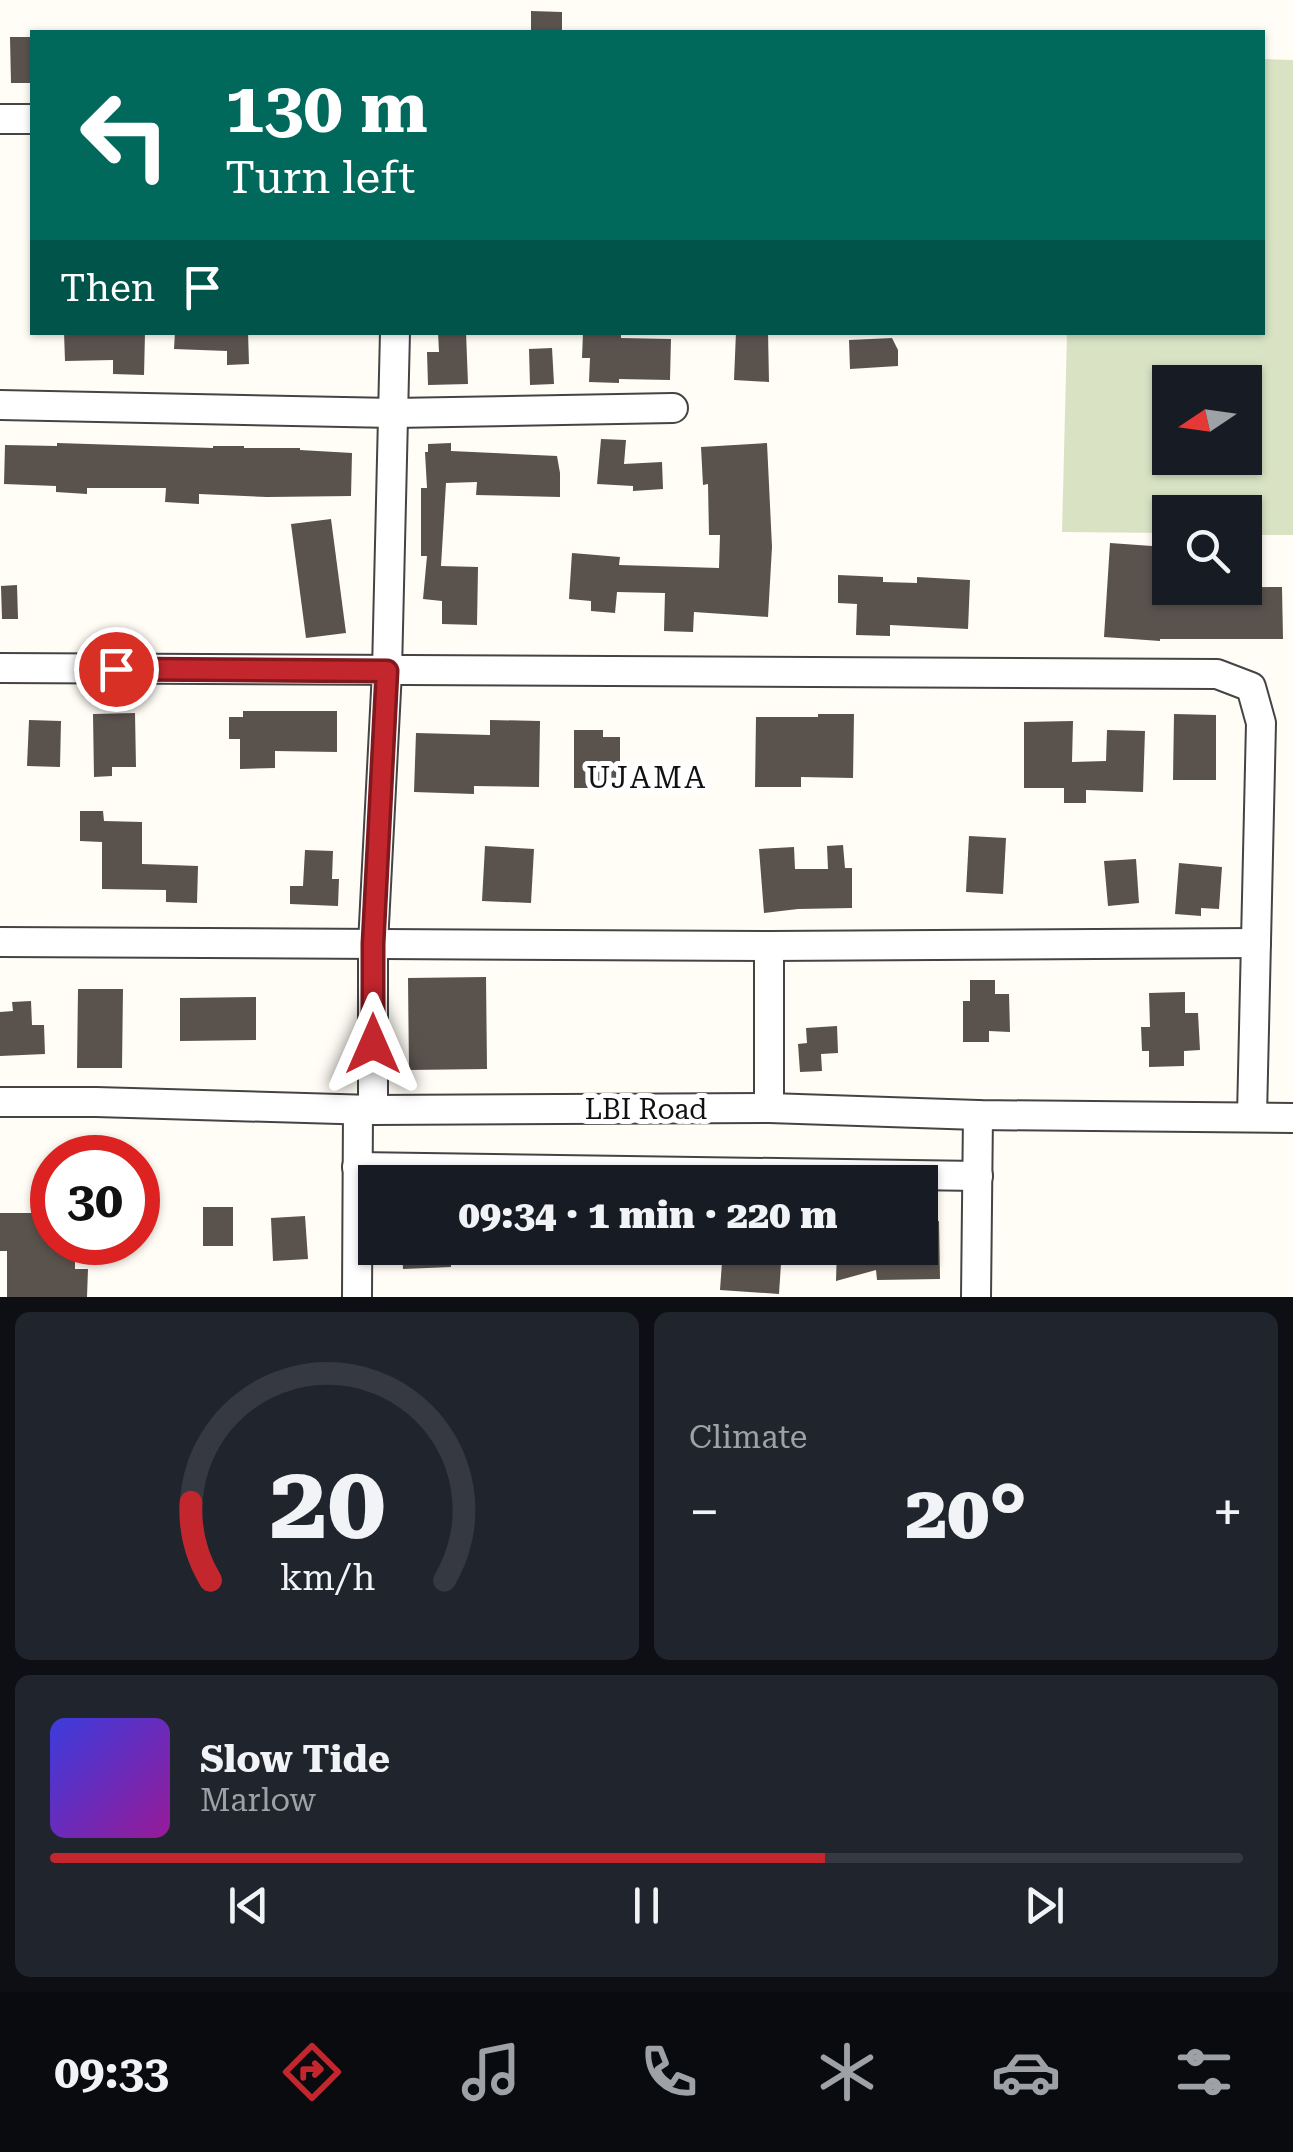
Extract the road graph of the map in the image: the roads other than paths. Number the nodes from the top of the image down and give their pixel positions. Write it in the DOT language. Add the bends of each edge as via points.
graph roads {
  1 [pos="0,118"];
  2 [pos="30,119"];
  3 [pos="395,335"];
  4 [pos="0,405"];
  5 [pos="672,408"];
  6 [pos="394,412"];
  7 [pos="0,668"];
  8 [pos="387,671"];
  9 [pos="0,942"];
  10 [pos="1256,943"];
  11 [pos="373,944"];
  12 [pos="770,946"];
  13 [pos="0,1102"];
  14 [pos="770,1108"];
  15 [pos="365,1110"];
  16 [pos="978,1115"];
  17 [pos="1252,1116"];
  18 [pos="1293,1118"];
  19 [pos="357,1166"];
  20 [pos="978,1176"];
  21 [pos="357,1297"];
  22 [pos="976,1297"];
  1 -- 2 [label="street"];
  3 -- 6 [label="street"];
  4 -- 6 [label="street"];
  5 -- 6 [label="street"];
  6 -- 8 [label="street"];
  7 -- 8 [label="street"];
  8 -- 10 [label="street" via="1217,674 1251,687 1262,723"];
  8 -- 11 [label="street"];
  9 -- 11 [label="street"];
  10 -- 12 [label="street"];
  10 -- 17 [label="street"];
  11 -- 12 [label="street"];
  11 -- 15 [label="street"];
  12 -- 14 [label="street"];
  13 -- 15 [label="street, LBI Road"];
  14 -- 15 [label="street, LBI Road"];
  14 -- 16 [label="street, LBI Road"];
  15 -- 19 [label="street"];
  16 -- 17 [label="street, LBI Road"];
  16 -- 20 [label="street"];
  17 -- 18 [label="street, LBI Road"];
  19 -- 20 [label="street"];
  19 -- 21 [label="street"];
  20 -- 22 [label="street"];
}
